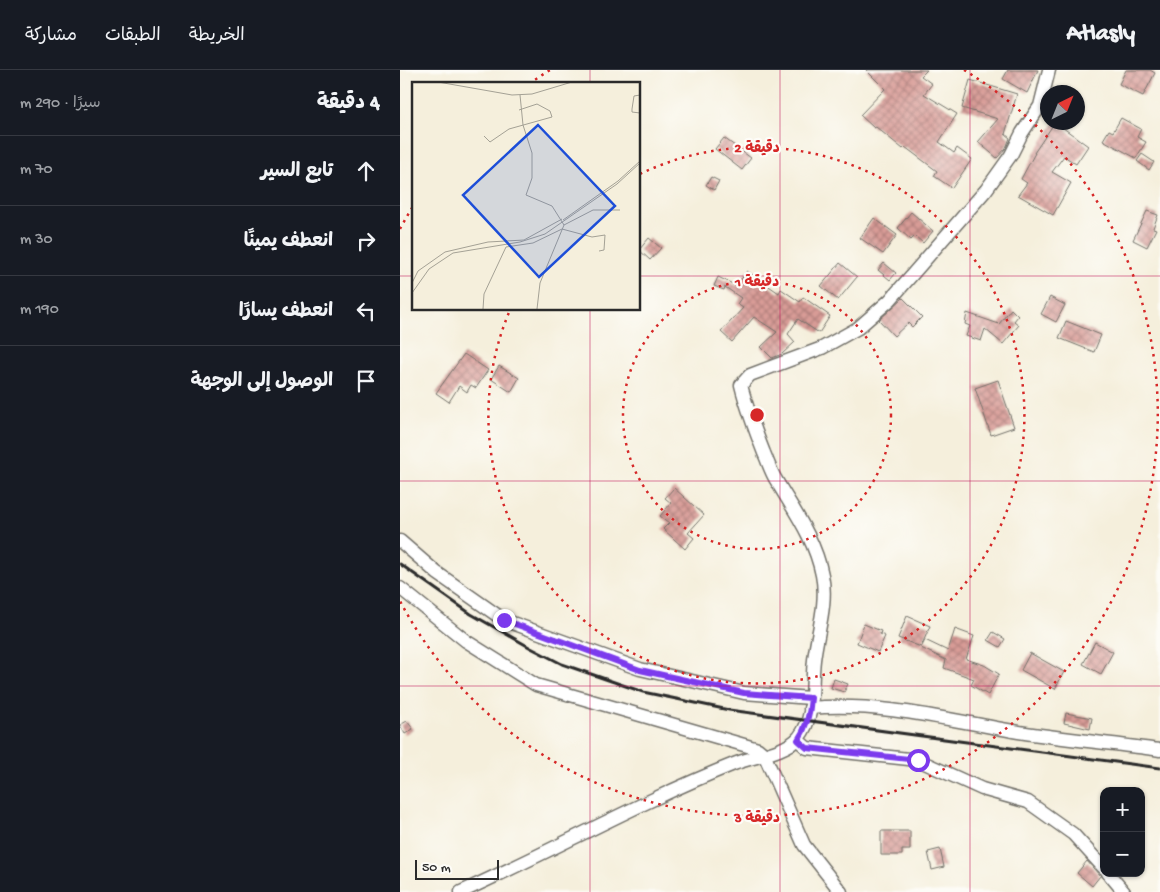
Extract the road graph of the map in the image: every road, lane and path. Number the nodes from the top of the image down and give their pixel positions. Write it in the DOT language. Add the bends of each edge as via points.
graph roads {
  1 [pos="1048,70"];
  2 [pos="400,540"];
  3 [pos="400,588"];
  4 [pos="810,703"];
  5 [pos="798,740"];
  6 [pos="1160,750"];
  7 [pos="764,754"];
  8 [pos="1100,863"];
  9 [pos="1111,877"];
  10 [pos="461,892"];
  11 [pos="841,892"];
  12 [pos="1124,892"];
  1 -- 4 [label="street" via="1040,106 1011,155 986,190 890,300 858,328 822,348 750,375 741,385 746,407 775,479 805,528 822,576 823,601"];
  2 -- 4 [label="street" via="437,573 504,620 640,670 744,693"];
  3 -- 7 [label="street" via="466,641 536,685 758,749"];
  4 -- 5 [label="street"];
  4 -- 6 [label="street" via="914,712 1014,731"];
  5 -- 7 [label="street"];
  5 -- 8 [label="street" via="807,748 918,760 982,789 1028,802 1074,834"];
  7 -- 10 [label="street" via="702,777"];
  7 -- 11 [label="street" via="804,845"];
  9 -- 12 [label="street"];
}
